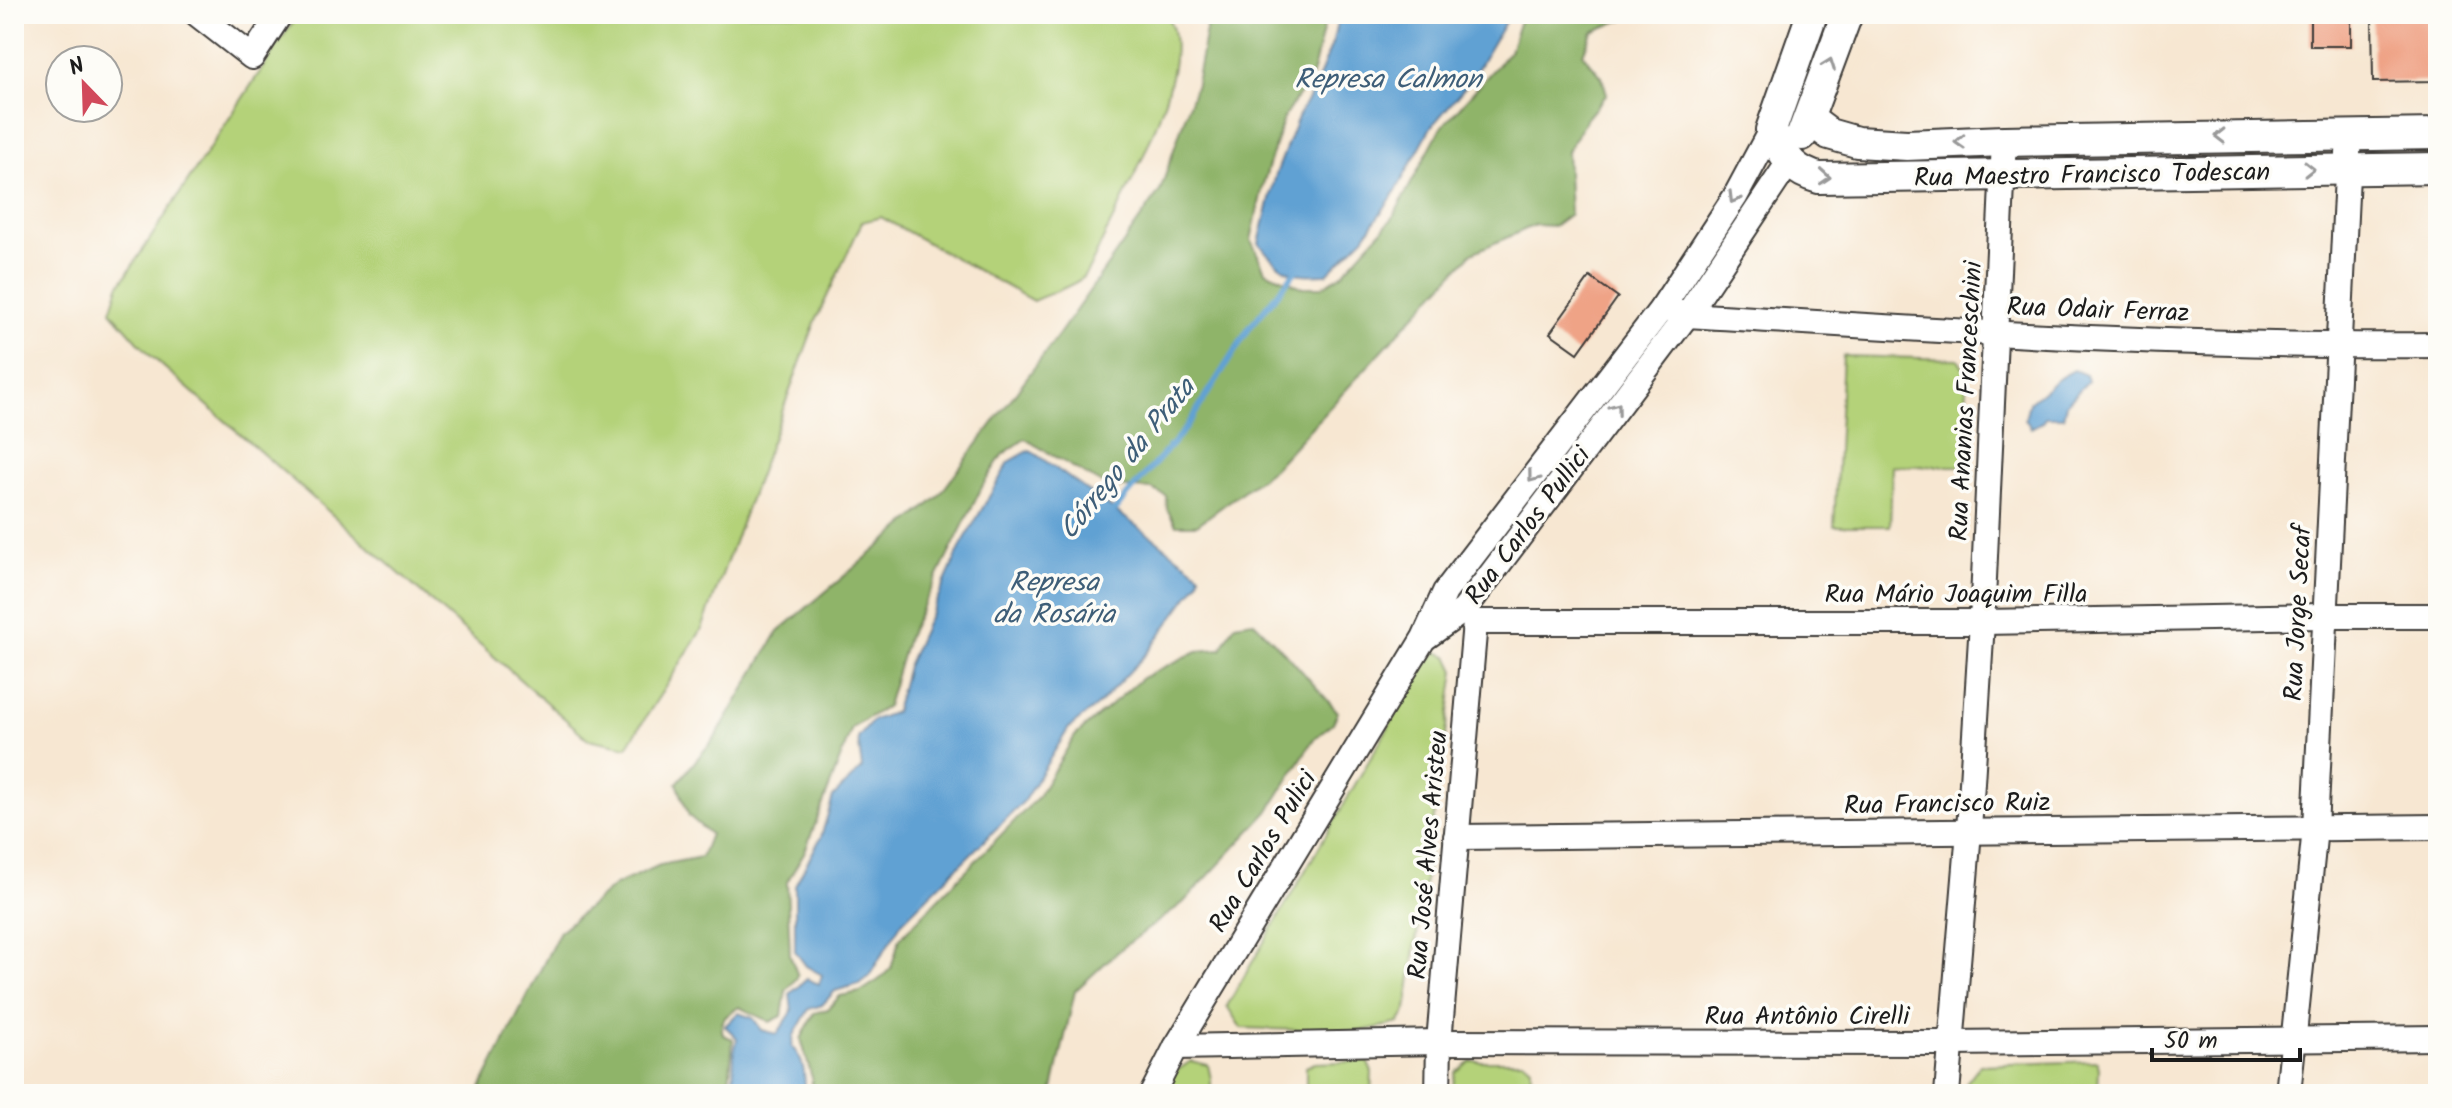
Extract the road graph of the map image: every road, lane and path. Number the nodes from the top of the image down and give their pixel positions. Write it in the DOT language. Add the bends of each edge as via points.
graph roads {
  1 [pos="197,14"];
  2 [pos="280,14"];
  3 [pos="1812,14"];
  4 [pos="1847,14"];
  5 [pos="222,22"];
  6 [pos="1809,119"];
  7 [pos="1771,130"];
  8 [pos="2349,134"];
  9 [pos="2438,134"];
  10 [pos="2004,141"];
  11 [pos="1789,162"];
  12 [pos="2438,168"];
  13 [pos="2347,169"];
  14 [pos="2004,175"];
  15 [pos="1662,308"];
  16 [pos="1687,315"];
  17 [pos="1997,334"];
  18 [pos="2438,345"];
  19 [pos="2338,347"];
  20 [pos="1445,592"];
  21 [pos="1469,616"];
  22 [pos="2325,616"];
  23 [pos="2438,616"];
  24 [pos="1982,622"];
  25 [pos="1424,638"];
  26 [pos="2438,827"];
  27 [pos="2315,828"];
  28 [pos="1969,831"];
  29 [pos="1456,837"];
  30 [pos="2438,1038"];
  31 [pos="2293,1040"];
  32 [pos="1439,1042"];
  33 [pos="1950,1043"];
  34 [pos="1176,1047"];
  35 [pos="1152,1094"];
  36 [pos="1438,1094"];
  37 [pos="1947,1094"];
  38 [pos="2288,1094"];
  1 -- 5 [label="street"];
  2 -- 5 [label="street" via="252,57"];
  3 -- 7 [label="main road, Rua Carlos Pullici"];
  6 -- 4 [label="main road, Rua Carlos Pullici, one-way"];
  10 -- 6 [label="main road, Rua Maestro Francisco Todescan, one-way" via="1857,142 1829,134"];
  6 -- 11 [label="main road, Rua Carlos Pullici"];
  7 -- 11 [label="main road"];
  7 -- 15 [label="street, Rua Carlos Pullici, one-way" via="1735,197"];
  8 -- 9 [label="main road, Rua Maestro Francisco Todescan"];
  8 -- 10 [label="main road, Rua Maestro Francisco Todescan, one-way"];
  8 -- 13 [label="street, Rua Jorge Secaf"];
  10 -- 14 [label="street, Rua Ananias Franceschini"];
  11 -- 14 [label="main road, Rua Maestro Francisco Todescan, one-way" via="1801,173 1819,178"];
  11 -- 16 [label="street, Rua Carlos Pullici"];
  12 -- 13 [label="main road, Rua Maestro Francisco Todescan"];
  14 -- 13 [label="main road, Rua Maestro Francisco Todescan, one-way"];
  13 -- 19 [label="street, Rua Jorge Secaf"];
  14 -- 17 [label="street, Rua Ananias Franceschini"];
  15 -- 16 [label="street, Rua Odair Ferraz"];
  15 -- 20 [label="street, Rua Carlos Pullici, one-way"];
  16 -- 17 [label="street, Rua Odair Ferraz"];
  21 -- 16 [label="street, Rua Carlos Pullici, one-way"];
  17 -- 19 [label="street, Rua Odair Ferraz"];
  17 -- 24 [label="street, Rua Ananias Franceschini"];
  18 -- 19 [label="street, Rua Odair Ferraz"];
  19 -- 22 [label="street, Rua Jorge Secaf"];
  20 -- 21 [label="street"];
  20 -- 25 [label="street, Rua Carlos Pullici"];
  21 -- 24 [label="street, Rua Mário Joaquim Filla"];
  21 -- 25 [label="street, Rua Carlos Pullici"];
  21 -- 29 [label="street, Rua José Alves Aristeu"];
  22 -- 23 [label="street, Rua Mário Joaquim Filla"];
  22 -- 24 [label="street, Rua Mário Joaquim Filla"];
  22 -- 27 [label="street, Rua Jorge Secaf"];
  24 -- 28 [label="street, Rua Ananias Franceschini"];
  25 -- 34 [label="street, Rua Carlos Pulici"];
  26 -- 27 [label="street, Rua Francisco Ruiz"];
  27 -- 28 [label="street, Rua Francisco Ruiz"];
  27 -- 31 [label="street, Rua Jorge Secaf"];
  28 -- 29 [label="street, Rua Francisco Ruiz"];
  28 -- 33 [label="street, Rua Ananias Franceschini"];
  29 -- 32 [label="street, Rua José Alves Aristeu"];
  30 -- 31 [label="street, Rua Antônio Cirelli"];
  31 -- 33 [label="street, Rua Antônio Cirelli"];
  31 -- 38 [label="street, Rua Jorge Secaf"];
  32 -- 33 [label="street, Rua Antônio Cirelli"];
  32 -- 34 [label="street, Rua Antônio Cirelli"];
  32 -- 36 [label="street, Rua José Alves Aristeu"];
  33 -- 37 [label="street, Rua Ananias Franceschini"];
  34 -- 35 [label="street, Rua Carlos Pulici"];
}
